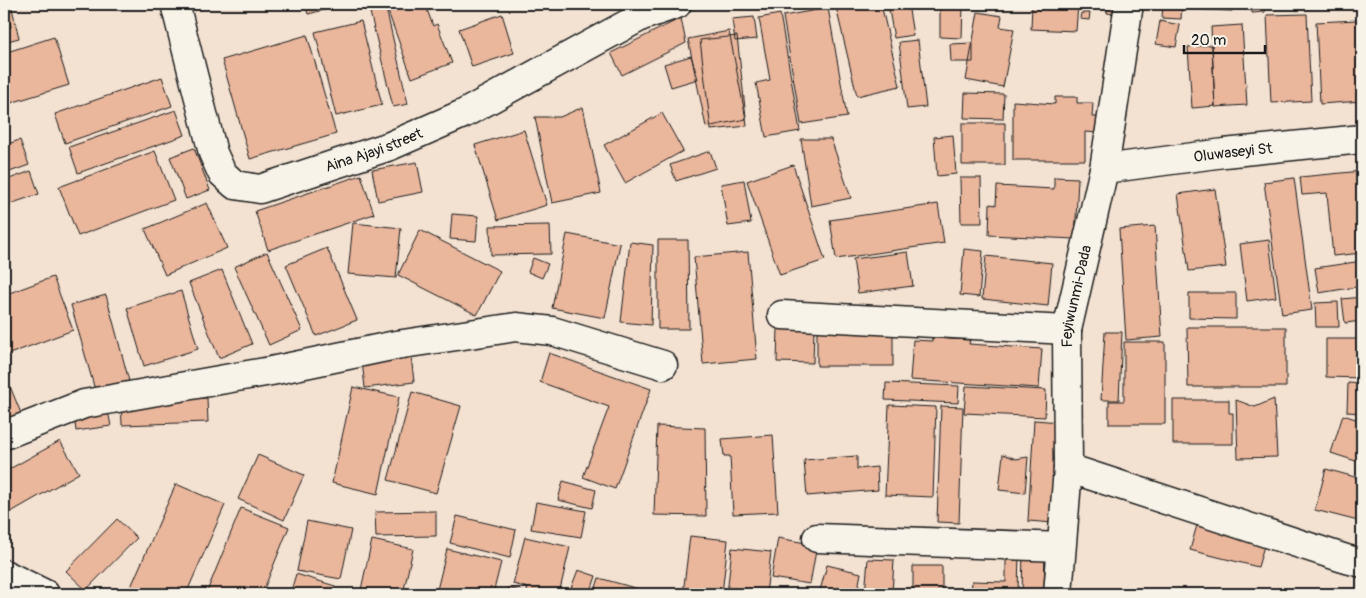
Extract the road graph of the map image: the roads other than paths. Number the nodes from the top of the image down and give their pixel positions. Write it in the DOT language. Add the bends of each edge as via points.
graph roads {
  1 [pos="175,4"];
  2 [pos="677,4"];
  3 [pos="1129,4"];
  4 [pos="1362,140"];
  5 [pos="1104,169"];
  6 [pos="782,315"];
  7 [pos="1066,330"];
  8 [pos="663,365"];
  9 [pos="4,435"];
  10 [pos="1068,468"];
  11 [pos="817,538"];
  12 [pos="1061,547"];
  13 [pos="1362,563"];
  14 [pos="4,574"];
  15 [pos="45,594"];
  16 [pos="1058,594"];
  1 -- 2 [label="street, Aina Ajayi street" via="213,153 222,172 235,185 260,189 390,146 463,114 642,16"];
  3 -- 5 [label="street, Feyiwunmi-Dada"];
  4 -- 5 [label="street, Oluwaseyi St"];
  5 -- 7 [label="street, Feyiwunmi-Dada"];
  6 -- 7 [label="street"];
  7 -- 10 [label="street, Feyiwunmi-Dada"];
  8 -- 9 [label="street" via="552,331 516,327 396,345 84,404"];
  10 -- 12 [label="street, Feyiwunmi-Dada"];
  10 -- 13 [label="street"];
  11 -- 12 [label="street"];
  12 -- 16 [label="street, Feyiwunmi-Dada"];
  14 -- 15 [label="street"];
}
